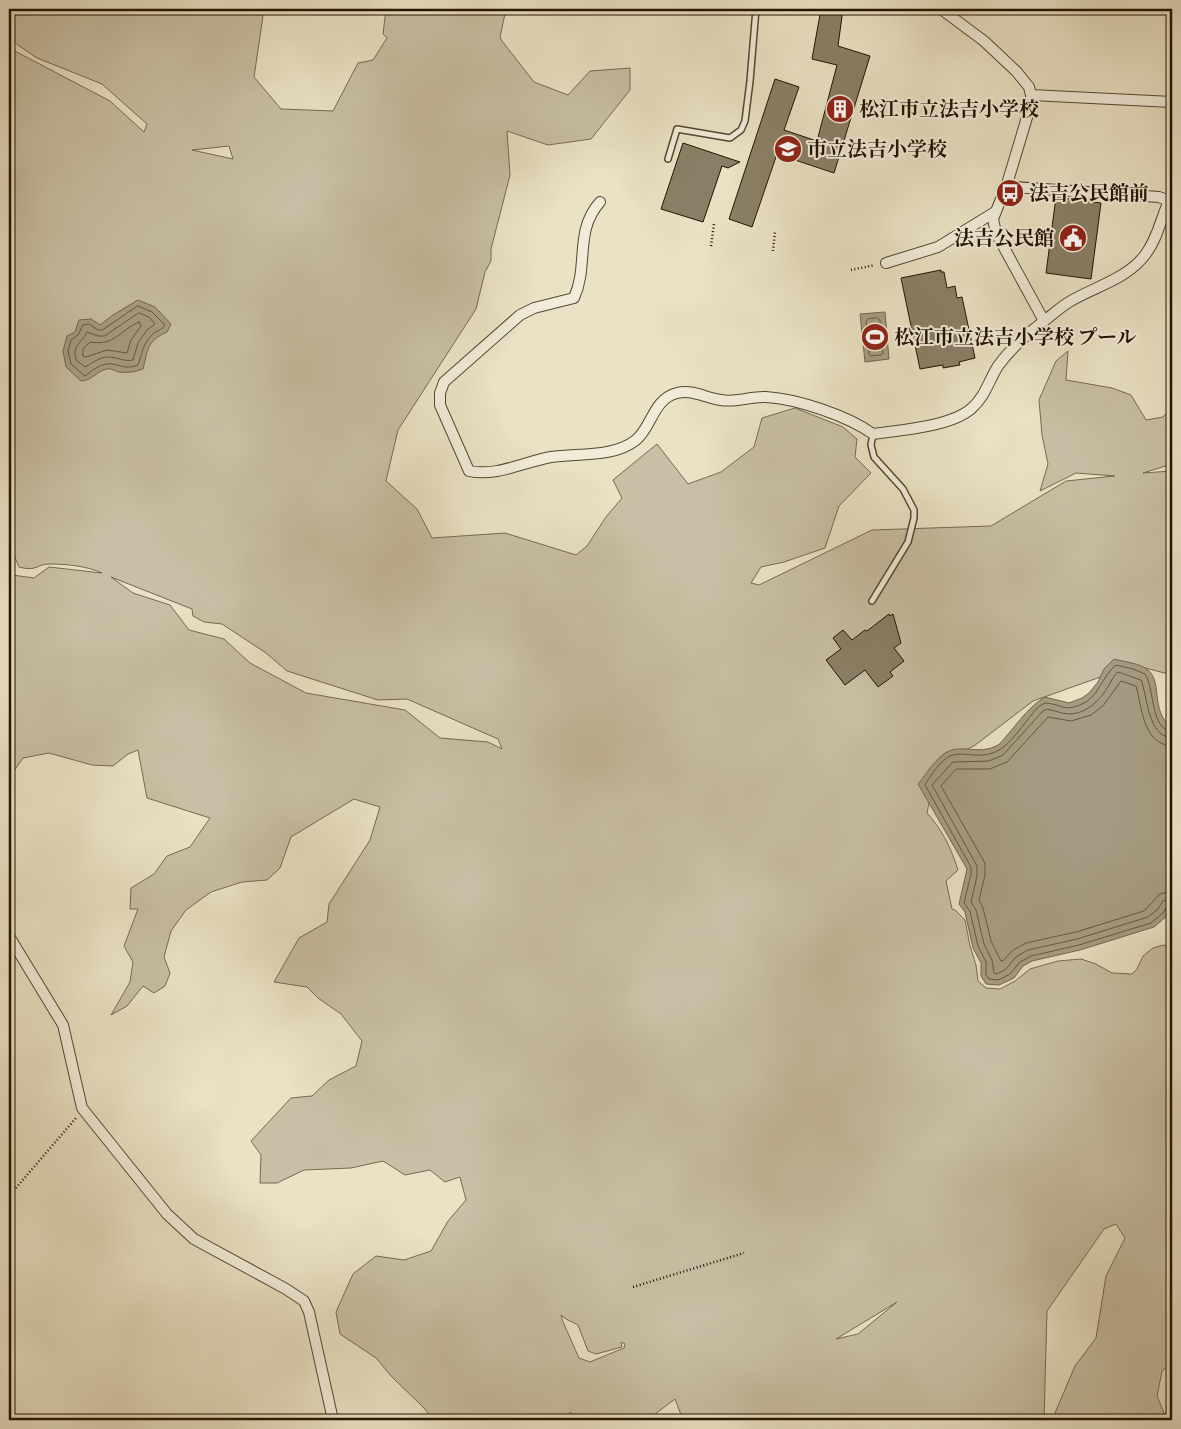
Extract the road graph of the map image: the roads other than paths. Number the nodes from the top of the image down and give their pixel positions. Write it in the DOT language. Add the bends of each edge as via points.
graph roads {
  1 [pos="756,9"];
  2 [pos="941,9"];
  3 [pos="1031,95"];
  4 [pos="1172,102"];
  5 [pos="668,159"];
  6 [pos="1006,184"];
  7 [pos="1171,198"];
  8 [pos="600,202"];
  9 [pos="995,212"];
  10 [pos="886,262"];
  11 [pos="1044,320"];
  12 [pos="873,434"];
  13 [pos="872,601"];
  14 [pos="9,936"];
  15 [pos="333,1420"];
  1 -- 5 [label="lane" via="750,81 741,130 730,138 677,129"];
  2 -- 3 [label="street" via="984,41 1016,71 1029,87"];
  3 -- 4 [label="street"];
  3 -- 6 [label="street"];
  6 -- 7 [label="street"];
  6 -- 9 [label="street"];
  7 -- 11 [label="street" via="1144,257 1120,276 1069,302"];
  8 -- 12 [label="street" via="586,225 581,274 574,298 520,315 444,382 440,405 469,471 495,471 550,457 604,453 624,447 644,433 664,400 676,393 692,391 721,400 778,398 848,418"];
  9 -- 10 [label="street" via="938,248"];
  9 -- 11 [label="street" via="996,233"];
  11 -- 12 [label="street" via="1012,348 972,409 950,420"];
  12 -- 13 [label="lane" via="874,457 903,489 914,510 914,518 908,542"];
  14 -- 15 [label="street" via="63,1025 82,1108 167,1214 194,1239 304,1301"];
}
